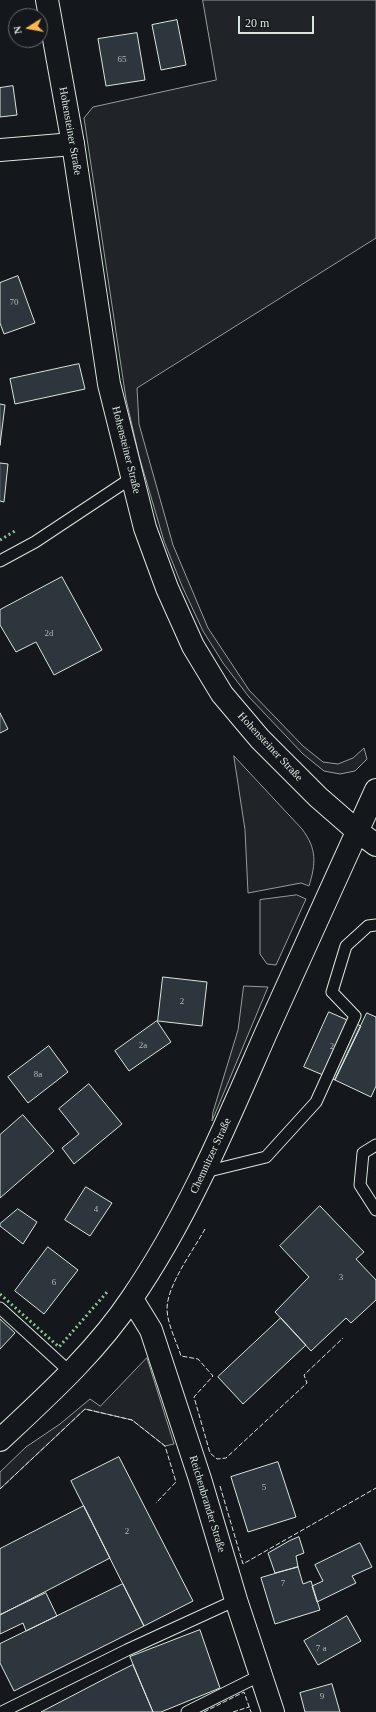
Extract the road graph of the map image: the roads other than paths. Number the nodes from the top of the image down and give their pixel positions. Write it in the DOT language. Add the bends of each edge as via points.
graph roads {
  1 [pos="47,0"];
  2 [pos="73,144"];
  3 [pos="0,150"];
  4 [pos="133,477"];
  5 [pos="0,560"];
  6 [pos="376,790"];
  7 [pos="357,832"];
  8 [pos="376,845"];
  9 [pos="376,925"];
  10 [pos="376,1145"];
  11 [pos="205,1172"];
  12 [pos="376,1210"];
  13 [pos="132,1299"];
  14 [pos="0,1308"];
  15 [pos="70,1372"];
  16 [pos="0,1440"];
  17 [pos="236,1600"];
  18 [pos="261,1675"];
  19 [pos="0,1708"];
  20 [pos="2,1712"];
  21 [pos="187,1712"];
  22 [pos="273,1712"];
  1 -- 2 [label="main road, Hohensteiner Straße"];
  2 -- 3 [label="main road"];
  2 -- 4 [label="main road, Hohensteiner Straße" via="109,384"];
  4 -- 5 [label="lane" via="35,542"];
  4 -- 7 [label="main road, Hohensteiner Straße" via="145,528 167,588 193,646 222,694 260,739 312,792"];
  6 -- 7 [label="main road, Chemnitzer Straße"];
  7 -- 8 [label="main road, Hohensteiner Straße"];
  7 -- 11 [label="main road, Chemnitzer Straße"];
  9 -- 11 [label="lane" via="368,926 346,946 332,992 355,1016 316,1102 266,1156"];
  10 -- 12 [label="lane" via="363,1153 360,1185"];
  11 -- 13 [label="main road, Chemnitzer Straße" via="174,1231"];
  13 -- 15 [label="main road, Chemnitzer Straße" via="99,1341"];
  13 -- 17 [label="main road, Reichenbrander Straße" via="151,1330"];
  14 -- 15 [label="lane"];
  15 -- 16 [label="main road, Chemnitzer Straße"];
  17 -- 18 [label="main road, Reichenbrander Straße"];
  17 -- 20 [label="lane"];
  18 -- 21 [label="lane"];
  18 -- 22 [label="main road, Reichenbrander Straße"];
  19 -- 20 [label="lane"];
}
